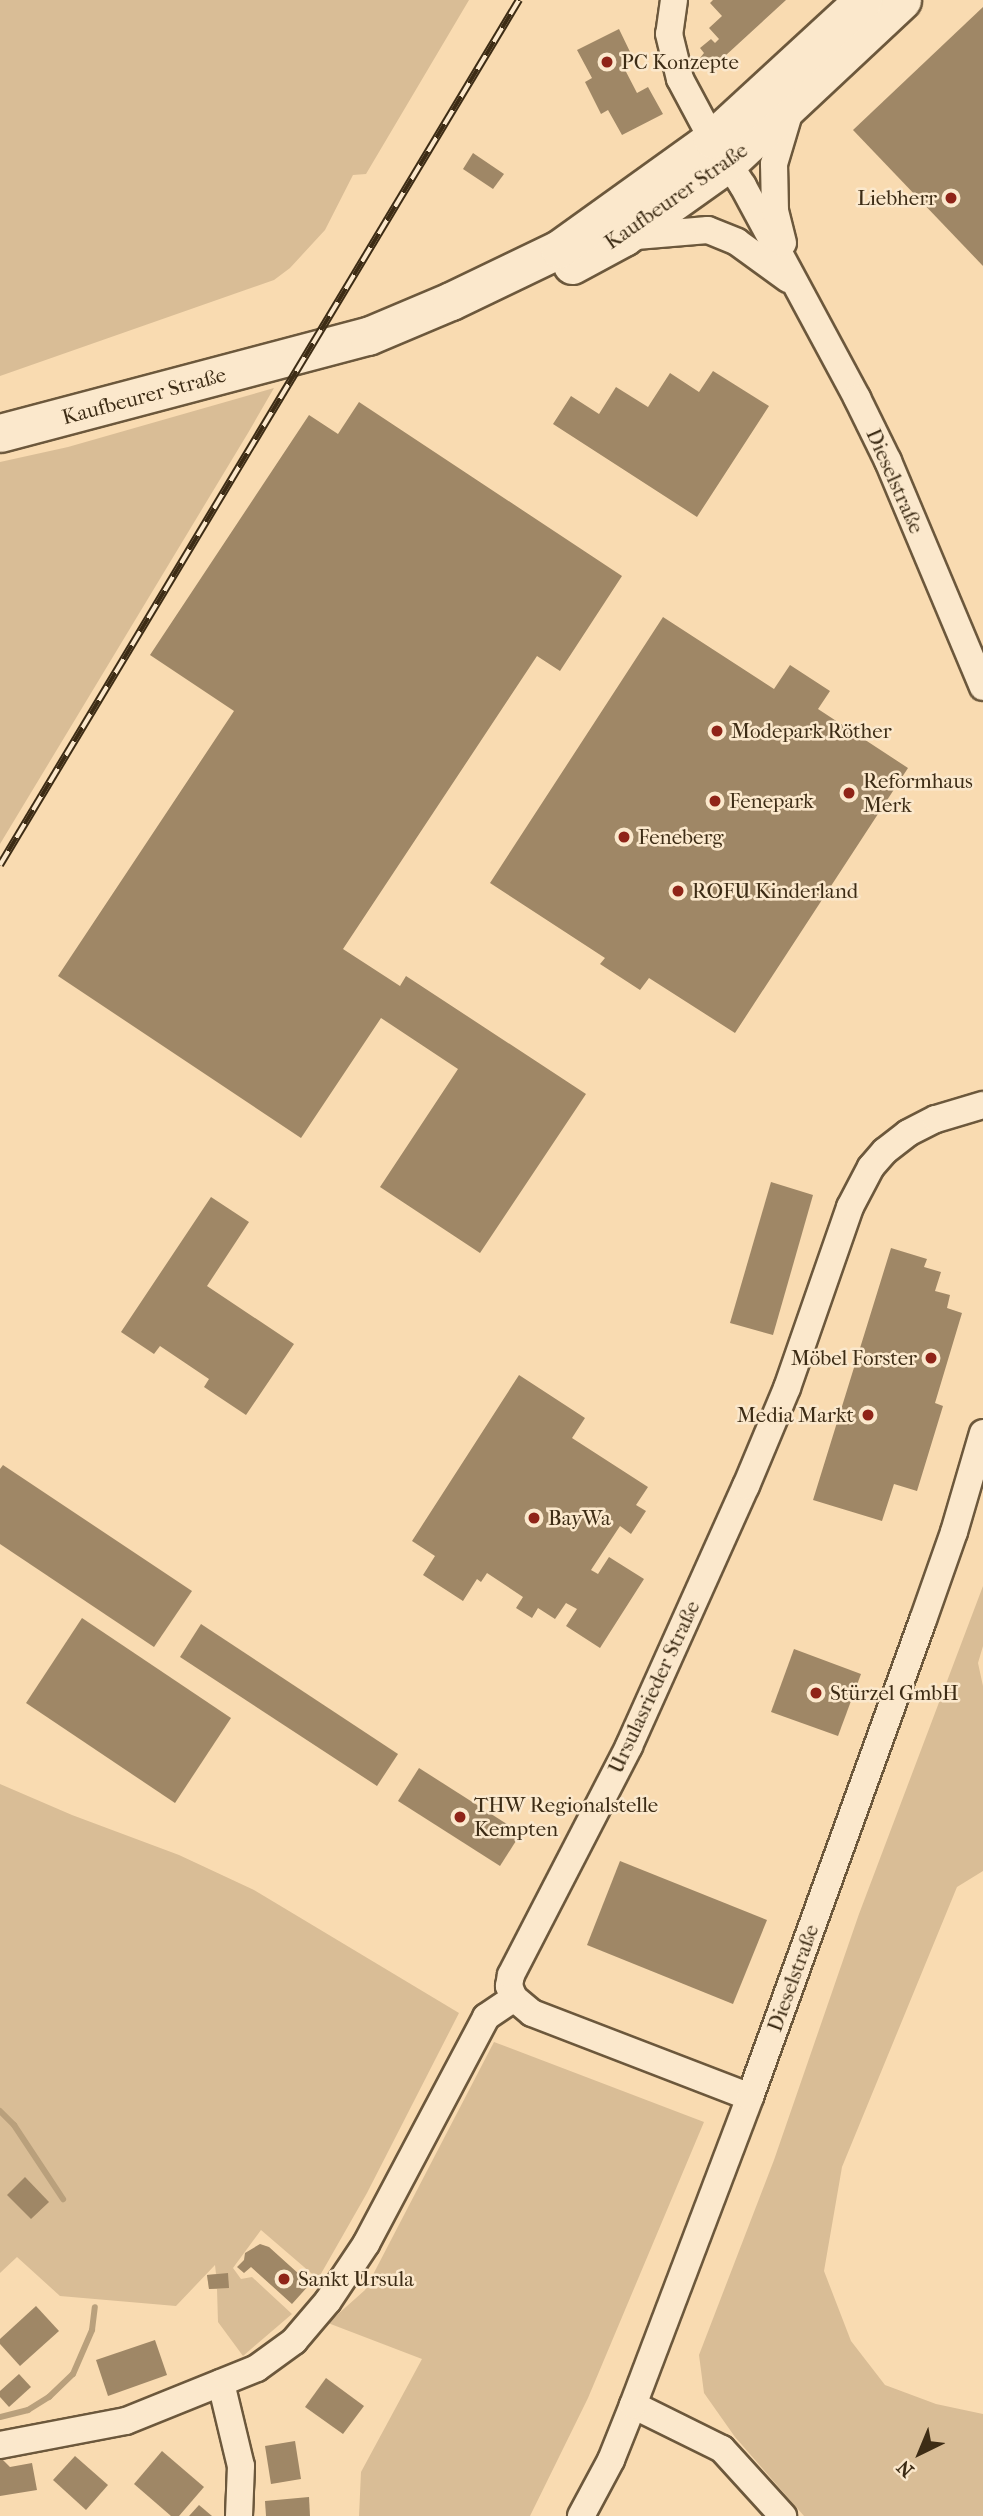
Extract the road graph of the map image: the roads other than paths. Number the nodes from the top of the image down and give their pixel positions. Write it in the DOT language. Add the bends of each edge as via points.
graph roads {
  1 [pos="674,0"];
  2 [pos="863,0"];
  3 [pos="902,0"];
  4 [pos="791,107"];
  5 [pos="721,151"];
  6 [pos="624,237"];
  7 [pos="793,282"];
  8 [pos="368,336"];
  9 [pos="0,433"];
  10 [pos="983,687"];
  11 [pos="983,1105"];
  12 [pos="983,1433"];
  13 [pos="514,1998"];
  14 [pos="750,2097"];
  15 [pos="221,2383"];
  16 [pos="633,2405"];
  17 [pos="0,2445"];
  18 [pos="239,2516"];
  19 [pos="582,2516"];
  20 [pos="783,2516"];
  1 -- 5 [label="street, Dieselstraße" via="672,51 680,79"];
  2 -- 5 [label="main road, Kaufbeurer Straße"];
  3 -- 4 [label="main road, Kaufbeurer Straße"];
  4 -- 5 [label="main road, Kaufbeurer Straße"];
  4 -- 7 [label="street, Dieselstraße" via="780,138 774,181 775,211"];
  5 -- 6 [label="main road, Kaufbeurer Straße"];
  5 -- 7 [label="street, Dieselstraße"];
  5 -- 8 [label="main road, Kaufbeurer Straße" via="559,250"];
  6 -- 7 [label="street, Dieselstraße" via="708,230 737,242"];
  6 -- 8 [label="main road, Kaufbeurer Straße" via="449,320"];
  7 -- 10 [label="street, Dieselstraße" via="888,461"];
  8 -- 9 [label="main road, Kaufbeurer Straße"];
  11 -- 13 [label="street, Ursulasrieder Straße" via="936,1119 901,1139 871,1167 849,1207 788,1388 629,1746 511,1975"];
  12 -- 14 [label="street, Dieselstraße" via="945,1557"];
  13 -- 14 [label="street" via="532,2013"];
  13 -- 15 [label="street" via="486,2017 366,2244 328,2301 294,2341 257,2368"];
  14 -- 16 [label="street, Dieselstraße"];
  15 -- 17 [label="street" via="126,2421"];
  15 -- 18 [label="street" via="241,2466"];
  16 -- 19 [label="street, Dieselstraße"];
  16 -- 20 [label="street" via="722,2449"];
}
